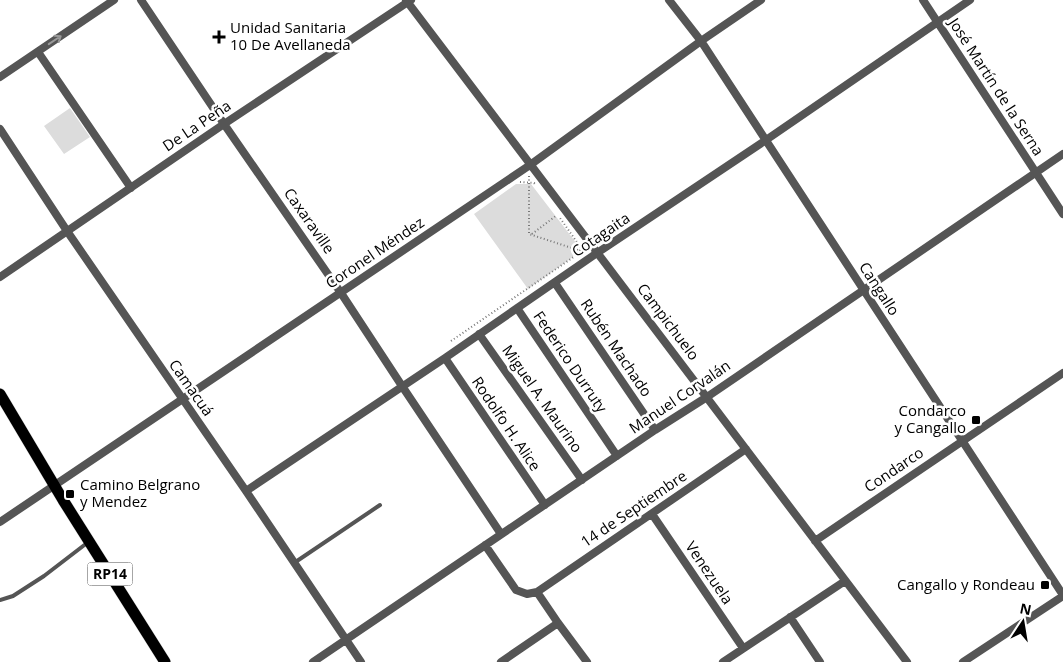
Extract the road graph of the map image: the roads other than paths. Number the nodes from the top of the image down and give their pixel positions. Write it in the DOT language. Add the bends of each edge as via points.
graph roads {
  1 [pos="114,0"];
  2 [pos="141,0"];
  3 [pos="669,0"];
  4 [pos="761,0"];
  5 [pos="923,0"];
  6 [pos="970,0"];
  7 [pos="408,1"];
  8 [pos="938,22"];
  9 [pos="701,41"];
  10 [pos="38,52"];
  11 [pos="0,77"];
  12 [pos="224,124"];
  13 [pos="0,129"];
  14 [pos="766,140"];
  15 [pos="1063,154"];
  16 [pos="532,168"];
  17 [pos="1036,172"];
  18 [pos="130,188"];
  19 [pos="1063,214"];
  20 [pos="67,231"];
  21 [pos="598,253"];
  22 [pos="0,277"];
  23 [pos="554,283"];
  24 [pos="863,289"];
  25 [pos="342,293"];
  26 [pos="517,308"];
  27 [pos="480,334"];
  28 [pos="444,358"];
  29 [pos="1063,373"];
  30 [pos="402,386"];
  31 [pos="0,394"];
  32 [pos="707,396"];
  33 [pos="182,399"];
  34 [pos="655,430"];
  35 [pos="962,440"];
  36 [pos="746,449"];
  37 [pos="617,456"];
  38 [pos="582,480"];
  39 [pos="55,486"];
  40 [pos="246,491"];
  41 [pos="380,505"];
  42 [pos="545,505"];
  43 [pos="652,514"];
  44 [pos="0,522"];
  45 [pos="501,534"];
  46 [pos="89,541"];
  47 [pos="815,541"];
  48 [pos="485,545"];
  49 [pos="294,563"];
  50 [pos="845,580"];
  51 [pos="537,592"];
  52 [pos="1063,595"];
  53 [pos="0,600"];
  54 [pos="790,617"];
  55 [pos="558,623"];
  56 [pos="346,640"];
  57 [pos="743,648"];
  58 [pos="733,659"];
  59 [pos="165,662"];
  60 [pos="313,662"];
  61 [pos="361,662"];
  62 [pos="501,662"];
  63 [pos="587,662"];
  64 [pos="723,662"];
  65 [pos="820,662"];
  66 [pos="907,662"];
  67 [pos="963,662"];
  10 -- 1 [label="street, one-way"];
  2 -- 12 [label="street, Caxaraville"];
  3 -- 9 [label="street, Cangallo"];
  4 -- 9 [label="street, Coronel Méndez"];
  5 -- 8 [label="street, José Martín de la Serna"];
  6 -- 8 [label="street, Cotagaita"];
  7 -- 12 [label="street, De La Peña"];
  7 -- 16 [label="street, Campichuelo"];
  8 -- 14 [label="street, Cotagaita"];
  8 -- 17 [label="street, José Martín de la Serna"];
  9 -- 14 [label="street, Cangallo"];
  9 -- 16 [label="street, Coronel Méndez"];
  10 -- 11 [label="street"];
  10 -- 18 [label="street"];
  12 -- 18 [label="street, De La Peña"];
  12 -- 25 [label="street, Caxaraville"];
  13 -- 20 [label="street, Camacuá"];
  14 -- 21 [label="street, Cotagaita"];
  14 -- 24 [label="street, Cangallo"];
  15 -- 17 [label="street, Manuel Corvalán"];
  16 -- 21 [label="street, Campichuelo"];
  16 -- 25 [label="street, Coronel Méndez"];
  17 -- 19 [label="street, José Martín de la Serna"];
  17 -- 24 [label="street, Manuel Corvalán"];
  18 -- 20 [label="street, De La Peña"];
  20 -- 22 [label="street, De La Peña"];
  20 -- 33 [label="street, Camacuá"];
  21 -- 23 [label="street, Cotagaita"];
  21 -- 32 [label="street, Campichuelo"];
  23 -- 26 [label="street, Cotagaita"];
  23 -- 34 [label="street, Rubén Machado"];
  24 -- 32 [label="street, Manuel Corvalán"];
  24 -- 35 [label="street, Cangallo"];
  25 -- 30 [label="street, Caxaraville"];
  25 -- 33 [label="street, Coronel Méndez"];
  26 -- 27 [label="street, Cotagaita"];
  26 -- 37 [label="street, Federico Durruty"];
  27 -- 28 [label="street, Cotagaita"];
  27 -- 38 [label="street, Miguel A. Maurino"];
  28 -- 30 [label="street, Cotagaita"];
  28 -- 42 [label="street, Rodolfo H. Alice"];
  29 -- 35 [label="street, Condarco"];
  30 -- 40 [label="street, Cotagaita"];
  30 -- 45 [label="street, Caxaraville"];
  31 -- 39 [label="main road, RP14"];
  32 -- 34 [label="street, Manuel Corvalán"];
  32 -- 36 [label="street, Campichuelo"];
  33 -- 39 [label="street, Coronel Méndez"];
  33 -- 40 [label="street, Camacuá"];
  34 -- 37 [label="street, Manuel Corvalán"];
  35 -- 47 [label="street, Condarco"];
  35 -- 52 [label="street, Cangallo"];
  36 -- 43 [label="street, 14 de Septiembre"];
  36 -- 47 [label="street, Campichuelo"];
  37 -- 38 [label="street, Manuel Corvalán"];
  38 -- 42 [label="street, Manuel Corvalán"];
  39 -- 44 [label="street, Coronel Méndez"];
  39 -- 46 [label="main road, RP14"];
  40 -- 49 [label="street, Camacuá"];
  41 -- 49 [label="lane"];
  42 -- 45 [label="street, Manuel Corvalán"];
  43 -- 51 [label="street, 14 de Septiembre"];
  43 -- 57 [label="street, Venezuela"];
  45 -- 48 [label="street, Manuel Corvalán"];
  46 -- 53 [label="lane" via="44,576 13,596"];
  46 -- 59 [label="main road, RP14"];
  47 -- 50 [label="street, Campichuelo"];
  48 -- 51 [label="street" via="516,590 527,594"];
  48 -- 56 [label="street, Manuel Corvalán"];
  49 -- 56 [label="street, Camacuá"];
  50 -- 54 [label="street"];
  50 -- 66 [label="street, Campichuelo"];
  51 -- 55 [label="street"];
  52 -- 67 [label="street"];
  54 -- 57 [label="street"];
  54 -- 65 [label="street"];
  55 -- 62 [label="street"];
  55 -- 63 [label="street"];
  56 -- 60 [label="street, Manuel Corvalán"];
  56 -- 61 [label="street, Camacuá"];
  57 -- 58 [label="street"];
  58 -- 64 [label="street"];
}
